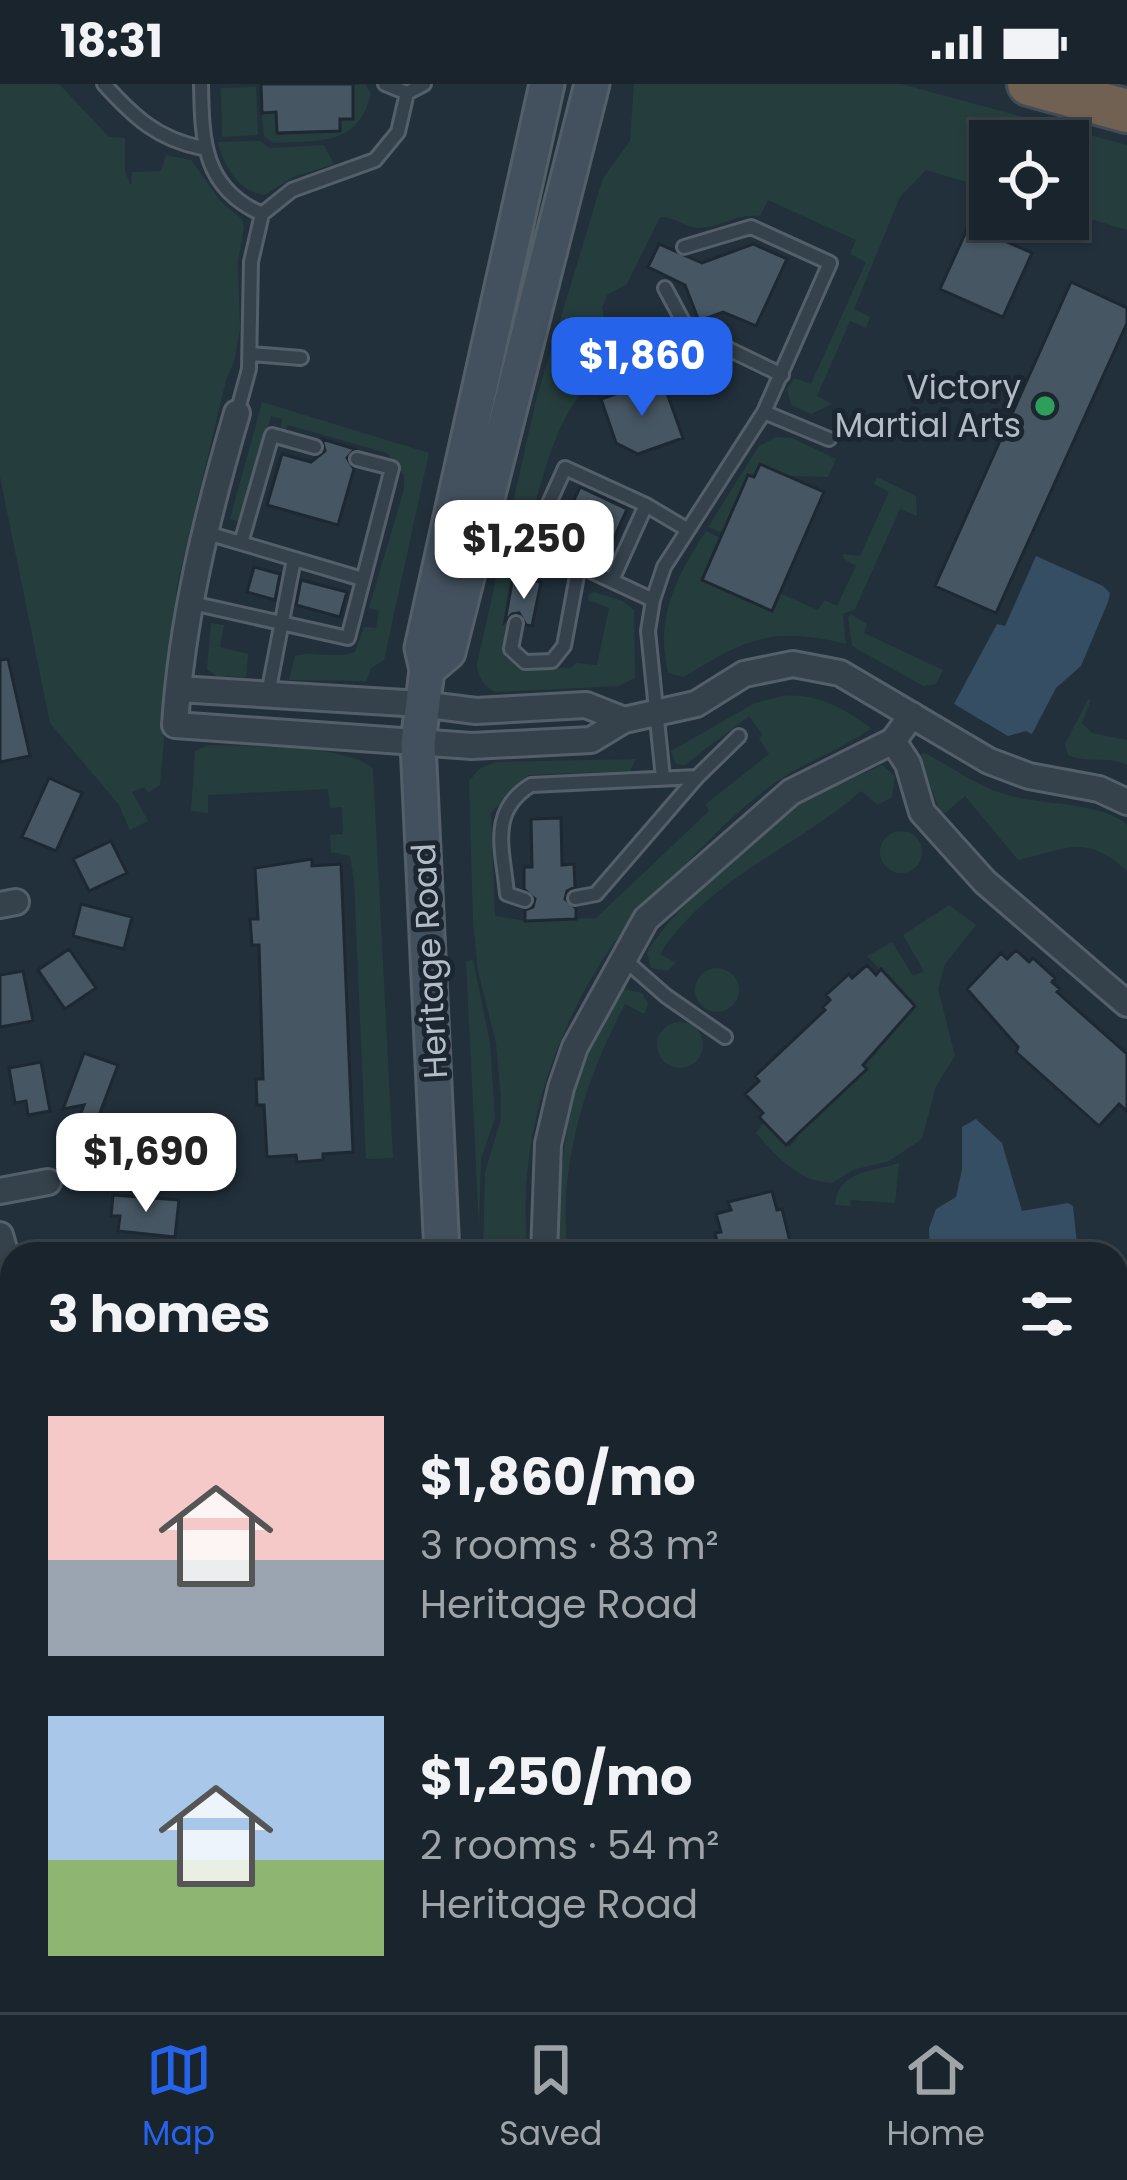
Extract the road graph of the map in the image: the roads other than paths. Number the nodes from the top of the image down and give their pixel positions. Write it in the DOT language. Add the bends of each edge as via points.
graph roads {
  1 [pos="104,84"];
  2 [pos="201,84"];
  3 [pos="385,84"];
  4 [pos="424,84"];
  5 [pos="547,84"];
  6 [pos="592,84"];
  7 [pos="1029,84"];
  8 [pos="407,93"];
  9 [pos="1127,111"];
  10 [pos="202,148"];
  11 [pos="262,214"];
  12 [pos="684,247"];
  13 [pos="665,288"];
  14 [pos="250,354"];
  15 [pos="302,358"];
  16 [pos="782,375"];
  17 [pos="764,412"];
  18 [pos="237,413"];
  19 [pos="829,439"];
  20 [pos="315,447"];
  21 [pos="357,459"];
  22 [pos="646,505"];
  23 [pos="688,530"];
  24 [pos="203,532"];
  25 [pos="241,543"];
  26 [pos="531,543"];
  27 [pos="294,559"];
  28 [pos="579,566"];
  29 [pos="362,579"];
  30 [pos="524,579"];
  31 [pos="612,580"];
  32 [pos="653,600"];
  33 [pos="190,602"];
  34 [pos="281,622"];
  35 [pos="516,623"];
  36 [pos="427,670"];
  37 [pos="178,688"];
  38 [pos="268,694"];
  39 [pos="421,704"];
  40 [pos="912,715"];
  41 [pos="654,716"];
  42 [pos="624,720"];
  43 [pos="739,736"];
  44 [pos="892,741"];
  45 [pos="418,743"];
  46 [pos="697,777"];
  47 [pos="664,778"];
  48 [pos="1127,802"];
  49 [pos="575,898"];
  50 [pos="525,900"];
  51 [pos="624,959"];
  52 [pos="1127,1004"];
  53 [pos="725,1037"];
  54 [pos="48,1183"];
  55 [pos="0,1191"];
  56 [pos="441,1242"];
  57 [pos="544,1242"];
  1 -- 10 [label="lane" via="147,128"];
  2 -- 10 [label="lane"];
  3 -- 8 [label="lane"];
  4 -- 8 [label="lane"];
  5 -- 36 [label="main road, Heritage Road" via="433,593 422,648"];
  6 -- 36 [label="main road, Heritage Road" via="448,652"];
  7 -- 9 [label="highway"];
  8 -- 11 [label="lane" via="398,132 375,160 292,190"];
  10 -- 11 [label="lane" via="234,198"];
  11 -- 14 [label="lane" via="251,262"];
  12 -- 16 [label="lane" via="752,227 830,263"];
  13 -- 16 [label="lane" via="686,329"];
  14 -- 15 [label="lane"];
  14 -- 18 [label="lane"];
  16 -- 17 [label="lane"];
  17 -- 19 [label="lane"];
  17 -- 23 [label="lane"];
  18 -- 24 [label="street"];
  20 -- 25 [label="lane" via="272,435"];
  21 -- 29 [label="lane" via="392,468"];
  22 -- 23 [label="lane"];
  22 -- 26 [label="lane" via="565,468"];
  22 -- 31 [label="lane"];
  23 -- 32 [label="lane"];
  24 -- 25 [label="lane"];
  24 -- 33 [label="street"];
  25 -- 27 [label="lane"];
  26 -- 28 [label="lane"];
  26 -- 30 [label="lane"];
  27 -- 29 [label="lane"];
  27 -- 34 [label="lane"];
  28 -- 31 [label="lane"];
  28 -- 35 [label="lane" via="564,646 553,661 525,662 511,649"];
  29 -- 34 [label="lane" via="347,638"];
  31 -- 32 [label="lane"];
  32 -- 41 [label="lane"];
  33 -- 34 [label="lane"];
  33 -- 37 [label="street"];
  34 -- 38 [label="lane"];
  36 -- 39 [label="main road, Heritage Road"];
  37 -- 38 [label="street"];
  37 -- 45 [label="street" via="176,725"];
  38 -- 39 [label="street"];
  39 -- 42 [label="street" via="476,711 586,705"];
  39 -- 45 [label="main road, Heritage Road"];
  40 -- 41 [label="street" via="840,673 793,664 744,674 696,704"];
  40 -- 44 [label="street"];
  40 -- 48 [label="street" via="988,761"];
  41 -- 42 [label="street"];
  41 -- 47 [label="lane"];
  42 -- 45 [label="street" via="590,740"];
  43 -- 46 [label="lane"];
  44 -- 51 [label="street" via="790,792 646,919"];
  44 -- 52 [label="street" via="922,812 986,882"];
  45 -- 56 [label="main road, Heritage Road"];
  46 -- 47 [label="lane"];
  46 -- 49 [label="lane" via="596,894"];
  47 -- 50 [label="lane" via="531,785 513,796 500,821 507,893"];
  51 -- 53 [label="lane"];
  51 -- 57 [label="street" via="561,1088 548,1144"];
  54 -- 55 [label="street"];
}
